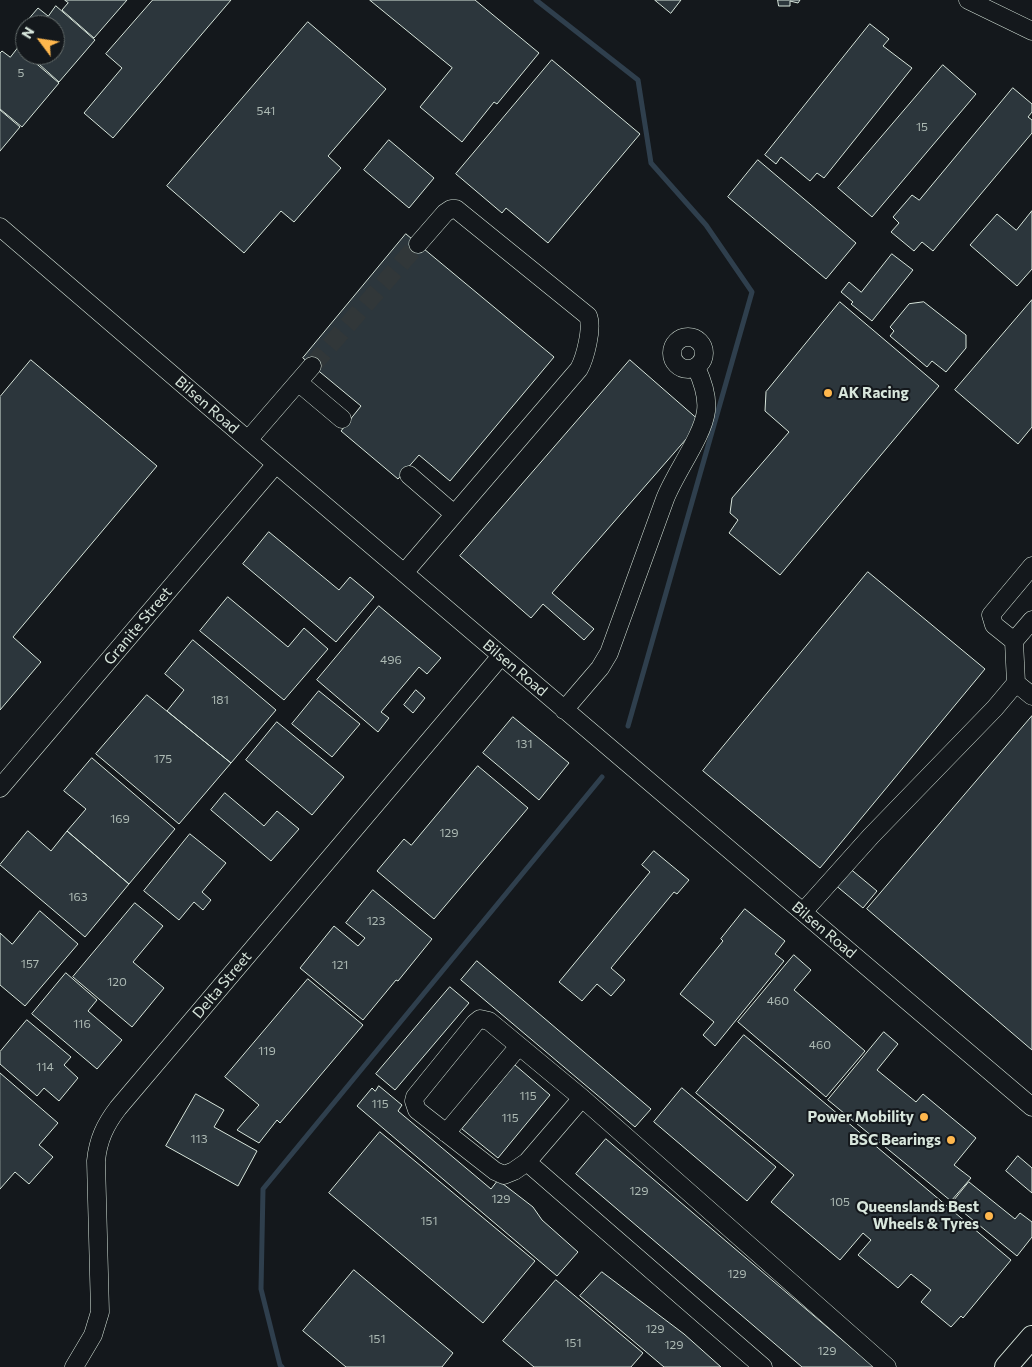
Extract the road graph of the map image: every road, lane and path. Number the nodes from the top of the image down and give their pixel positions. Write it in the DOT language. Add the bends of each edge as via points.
graph roads {
  1 [pos="968,0"];
  2 [pos="1032,31"];
  3 [pos="0,227"];
  4 [pos="418,244"];
  5 [pos="312,366"];
  6 [pos="696,367"];
  7 [pos="298,382"];
  8 [pos="342,419"];
  9 [pos="248,440"];
  10 [pos="276,464"];
  11 [pos="409,475"];
  12 [pos="454,514"];
  13 [pos="1032,566"];
  14 [pos="404,573"];
  15 [pos="1032,620"];
  16 [pos="1014,641"];
  17 [pos="501,656"];
  18 [pos="1016,683"];
  19 [pos="1032,696"];
  20 [pos="564,710"];
  21 [pos="3,780"];
  22 [pos="802,912"];
  23 [pos="519,1046"];
  24 [pos="582,1098"];
  25 [pos="1031,1105"];
  26 [pos="446,1132"];
  27 [pos="527,1162"];
  28 [pos="1032,1337"];
  29 [pos="74,1367"];
  30 [pos="763,1367"];
  31 [pos="887,1367"];
  32 [pos="1006,1367"];
  1 -- 2 [label="street"];
  3 -- 9 [label="street, Bilsen Road"];
  4 -- 12 [label="street" via="445,213 456,209 588,316 590,321 579,369"];
  5 -- 7 [label="street"];
  6 -- 20 [label="street" via="705,392 706,411 702,426 671,483 609,653"];
  7 -- 8 [label="street"];
  7 -- 9 [label="street"];
  9 -- 10 [label="street, Bilsen Road"];
  10 -- 14 [label="street, Bilsen Road"];
  10 -- 21 [label="street, Granite Street"];
  11 -- 12 [label="street"];
  12 -- 14 [label="street"];
  13 -- 16 [label="street" via="991,615 994,625"];
  14 -- 17 [label="street, Bilsen Road"];
  15 -- 16 [label="street"];
  16 -- 18 [label="street"];
  17 -- 20 [label="street, Bilsen Road"];
  17 -- 29 [label="street, Delta Street" via="105,1127 96,1161 100,1312 93,1335"];
  18 -- 19 [label="street"];
  18 -- 22 [label="street"];
  20 -- 22 [label="street, Bilsen Road"];
  22 -- 25 [label="street, Bilsen Road"];
  23 -- 24 [label="street"];
  23 -- 26 [label="street"];
  23 -- 26 [label="street" via="489,1020 480,1019 475,1023 415,1097 417,1110"];
  24 -- 27 [label="street"];
  24 -- 31 [label="street"];
  26 -- 27 [label="street" via="500,1174 514,1171"];
  27 -- 30 [label="street"];
  28 -- 32 [label="main road"];
}
